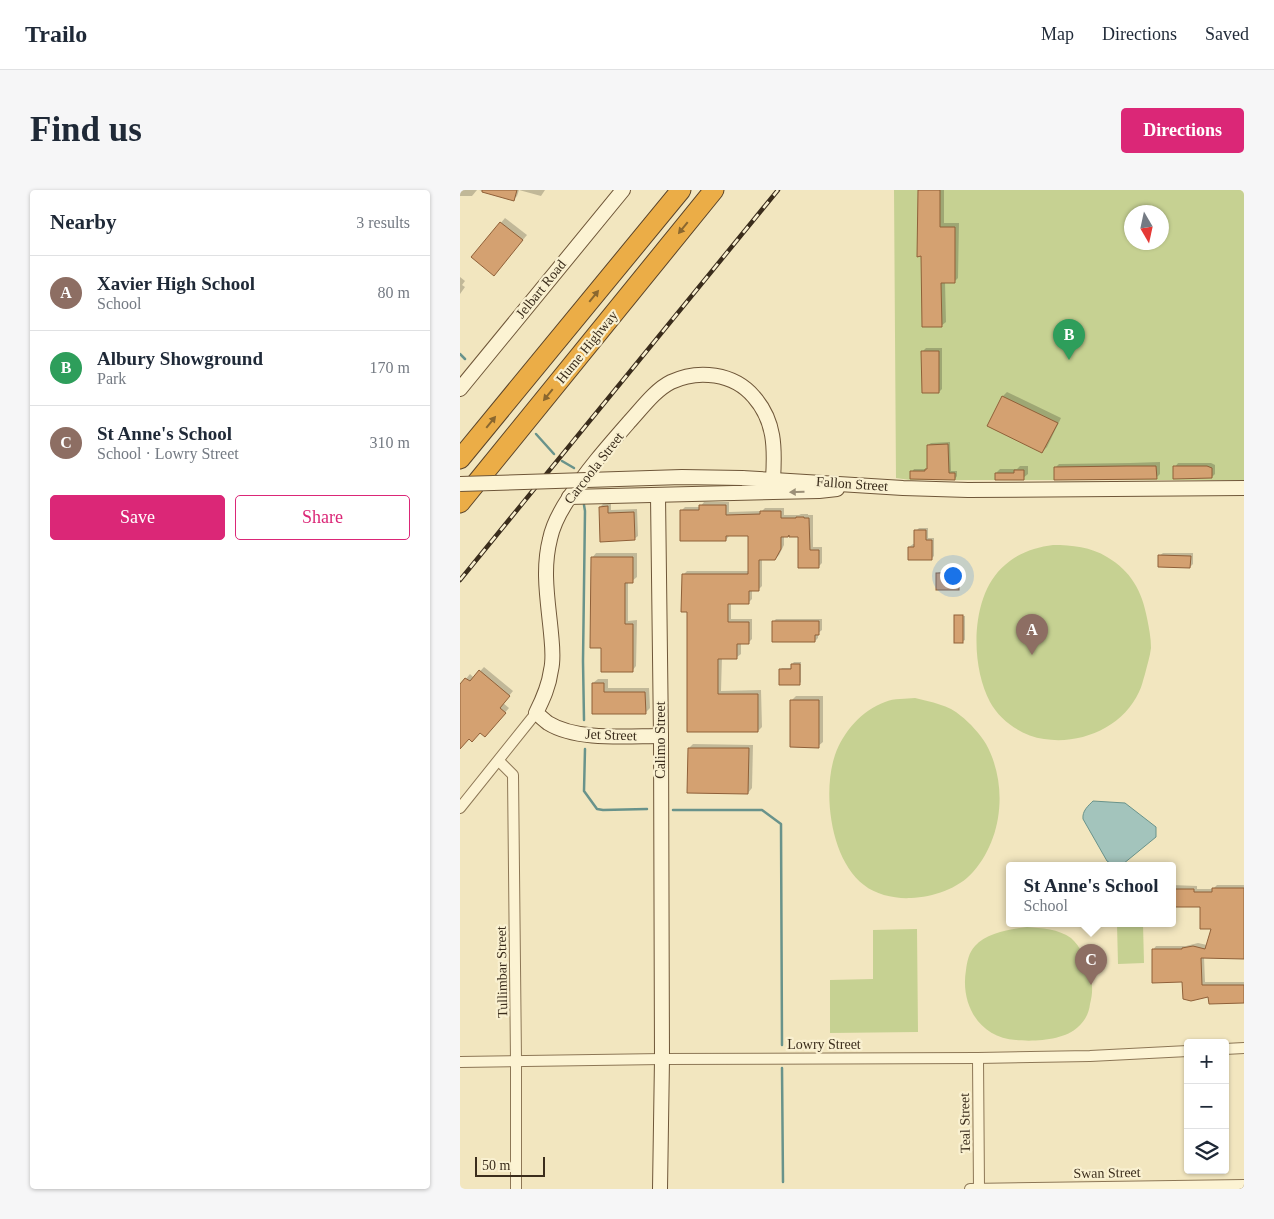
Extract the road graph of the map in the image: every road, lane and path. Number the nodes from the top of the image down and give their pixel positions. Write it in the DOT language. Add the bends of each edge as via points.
graph roads {
  1 [pos="680,190"];
  2 [pos="714,190"];
  3 [pos="618,192"];
  4 [pos="460,389"];
  5 [pos="460,459"];
  6 [pos="774,479"];
  7 [pos="460,484"];
  8 [pos="862,485"];
  9 [pos="1244,488"];
  10 [pos="658,496"];
  11 [pos="569,497"];
  12 [pos="460,503"];
  13 [pos="536,713"];
  14 [pos="661,736"];
  15 [pos="499,761"];
  16 [pos="460,808"];
  17 [pos="1244,1048"];
  18 [pos="1229,1049"];
  19 [pos="1184,1051"];
  20 [pos="662,1058"];
  21 [pos="978,1058"];
  22 [pos="516,1061"];
  23 [pos="460,1062"];
  24 [pos="1244,1185"];
  25 [pos="1208,1188"];
  26 [pos="516,1189"];
  27 [pos="660,1189"];
  28 [pos="970,1189"];
  29 [pos="979,1189"];
  5 -- 1 [label="highway, Hume Highway, one-way"];
  2 -- 12 [label="highway, Hume Highway, one-way"];
  3 -- 4 [label="street, Jelbart Road"];
  6 -- 7 [label="street, Fallon Street, bridge" via="682,477"];
  6 -- 8 [label="street, Fallon Street"];
  6 -- 11 [label="street, Carcoola Street" via="773,438 769,420 760,404 749,390 734,381 706,374 671,382 655,394"];
  8 -- 9 [label="street, Fallon Street" via="968,490"];
  8 -- 10 [label="street, one-way" via="819,491"];
  10 -- 11 [label="street"];
  10 -- 14 [label="street, Calimo Street"];
  11 -- 13 [label="street, Carcoola Street" via="558,515 545,564 552,669"];
  13 -- 14 [label="street, Jet Street" via="561,729 587,736"];
  13 -- 15 [label="street, Carcoola Street"];
  14 -- 20 [label="street, Calimo Street"];
  15 -- 16 [label="street, Carcoola Street"];
  15 -- 22 [label="street, Tullimbar Street" via="513,775"];
  17 -- 18 [label="street"];
  19 -- 21 [label="street, Lowry Street"];
  20 -- 21 [label="street, Lowry Street"];
  20 -- 22 [label="street, Lowry Street"];
  20 -- 27 [label="street, Calimo Street"];
  21 -- 29 [label="street, Teal Street"];
  22 -- 23 [label="street, Lowry Street"];
  22 -- 26 [label="street, Tullimbar Street"];
  24 -- 25 [label="street, Swan Street"];
  25 -- 29 [label="street, Swan Street"];
  28 -- 29 [label="street, Swan Street"];
}
